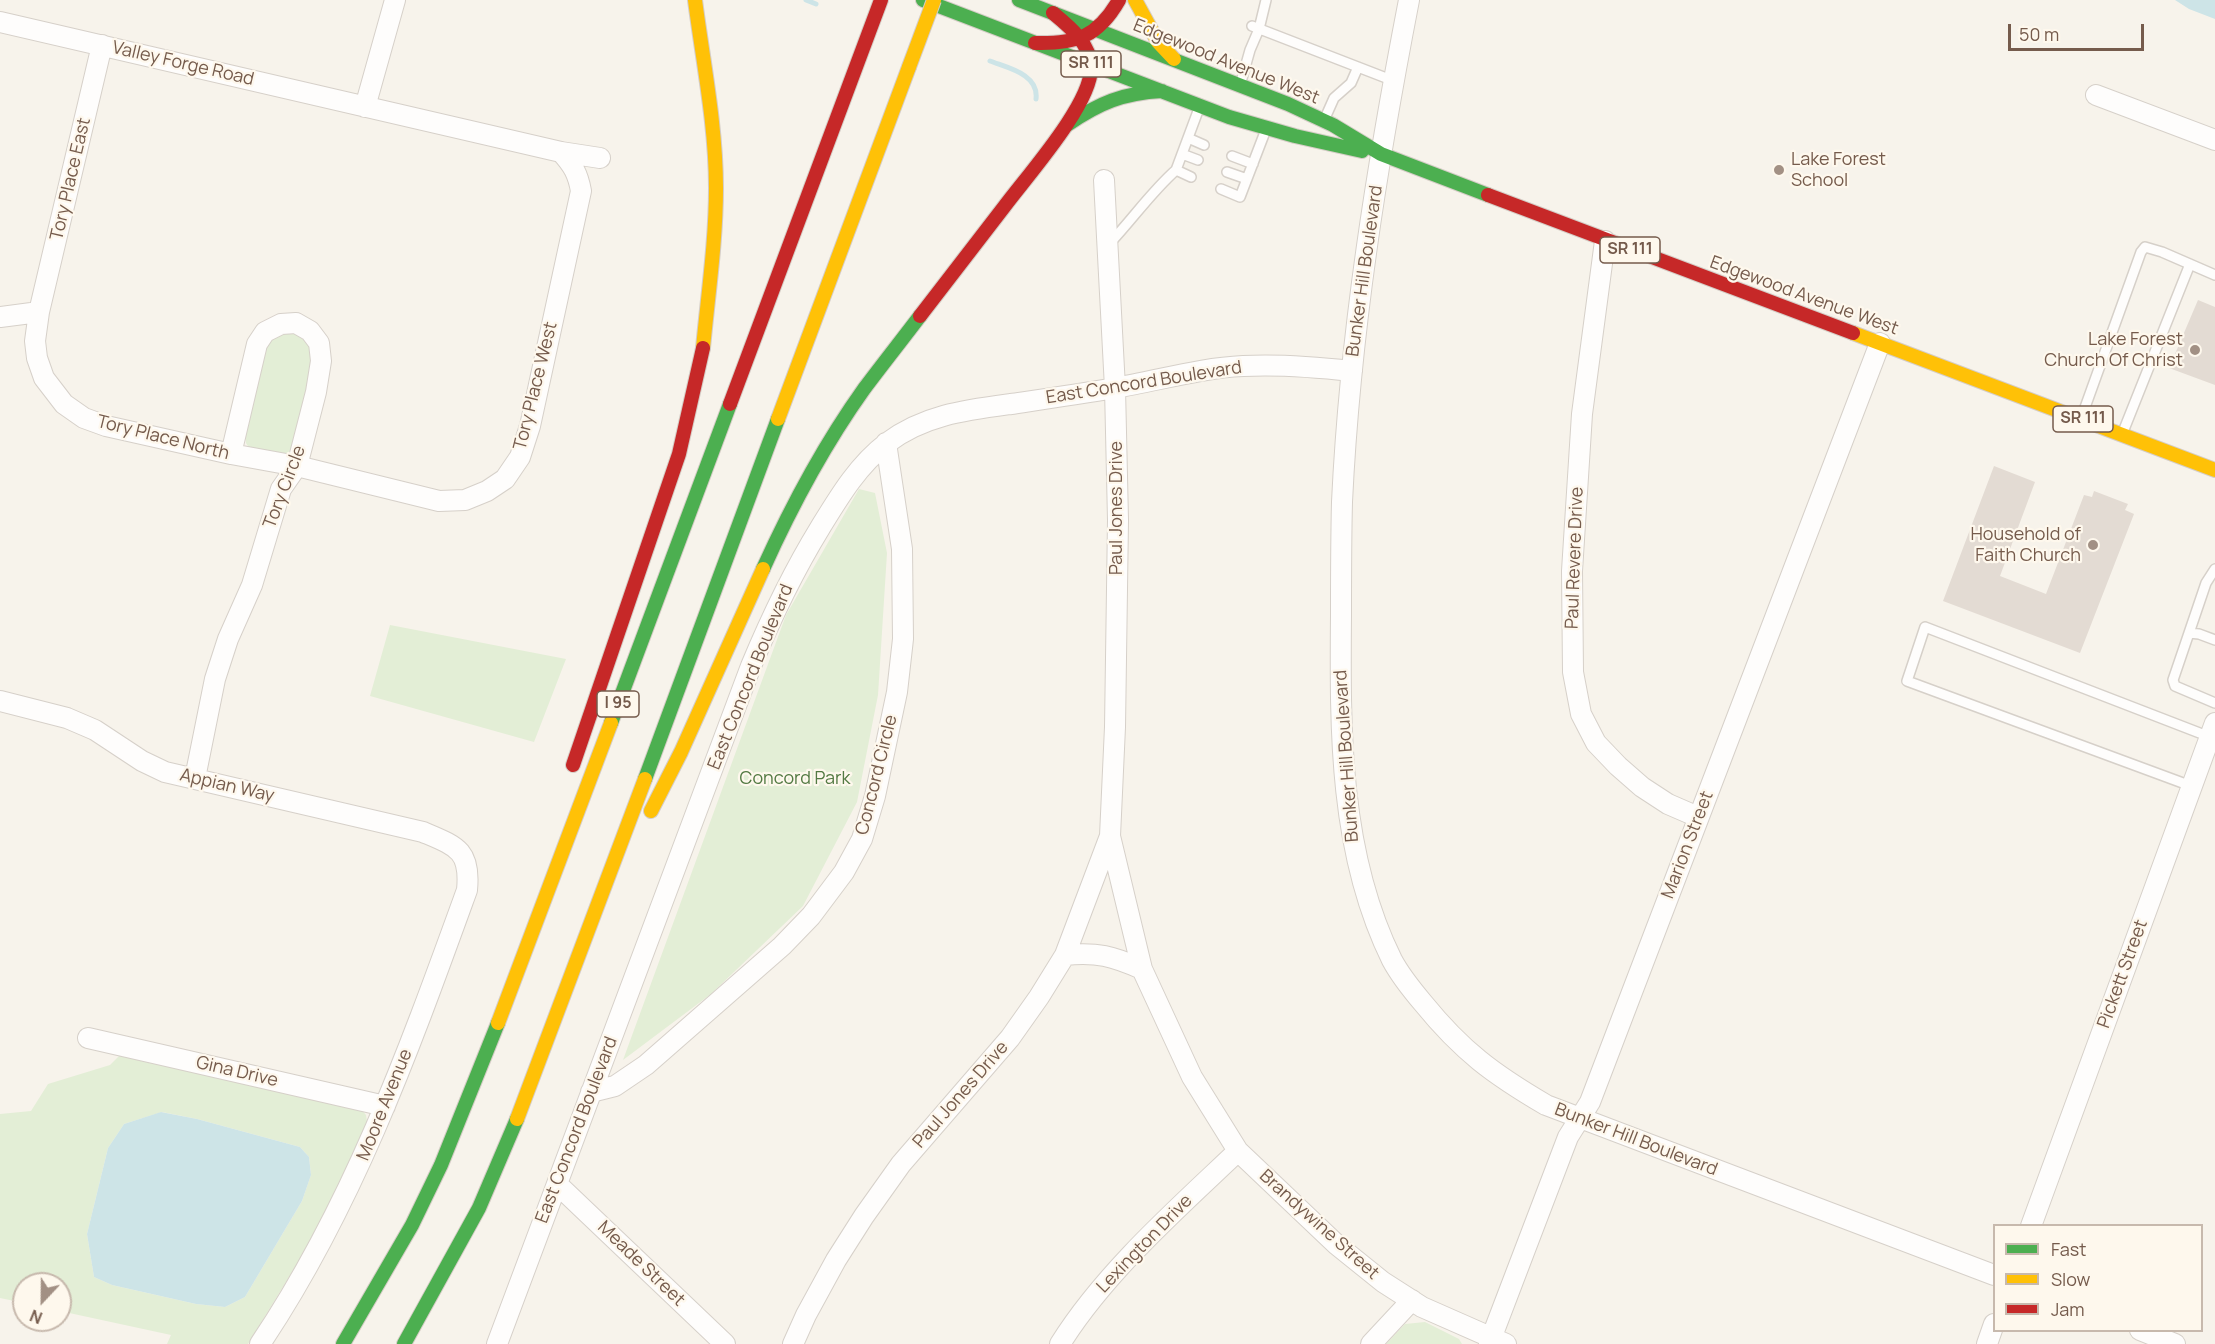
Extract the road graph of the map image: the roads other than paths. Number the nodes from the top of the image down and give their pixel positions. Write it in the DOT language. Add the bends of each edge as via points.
graph roads {
  1 [pos="395,0"];
  2 [pos="695,0"];
  3 [pos="881,0"];
  4 [pos="923,0"];
  5 [pos="934,0"];
  6 [pos="1019,0"];
  7 [pos="1119,0"];
  8 [pos="1135,0"];
  9 [pos="1266,0"];
  10 [pos="1410,0"];
  11 [pos="1053,13"];
  12 [pos="0,22"];
  13 [pos="1256,28"];
  14 [pos="1098,30"];
  15 [pos="1080,38"];
  16 [pos="1035,43"];
  17 [pos="102,45"];
  18 [pos="1174,59"];
  19 [pos="1090,63"];
  20 [pos="1358,67"];
  21 [pos="1394,81"];
  22 [pos="1241,84"];
  23 [pos="1162,91"];
  24 [pos="2096,95"];
  25 [pos="1200,105"];
  26 [pos="365,107"];
  27 [pos="1324,121"];
  28 [pos="1065,126"];
  29 [pos="1267,129"];
  30 [pos="1188,138"];
  31 [pos="2215,140"];
  32 [pos="1204,145"];
  33 [pos="561,152"];
  34 [pos="1182,154"];
  35 [pos="1381,154"];
  36 [pos="1232,156"];
  37 [pos="600,158"];
  38 [pos="1198,160"];
  39 [pos="1252,164"];
  40 [pos="1176,170"];
  41 [pos="1227,172"];
  42 [pos="1191,177"];
  43 [pos="1247,179"];
  44 [pos="1104,180"];
  45 [pos="1221,189"];
  46 [pos="1605,241"];
  47 [pos="1108,246"];
  48 [pos="2190,264"];
  49 [pos="2215,275"];
  50 [pos="39,312"];
  51 [pos="0,317"];
  52 [pos="1880,343"];
  53 [pos="1352,371"];
  54 [pos="1115,388"];
  55 [pos="2081,418"];
  56 [pos="2122,434"];
  57 [pos="886,443"];
  58 [pos="231,454"];
  59 [pos="297,466"];
  60 [pos="2215,470"];
  61 [pos="2215,569"];
  62 [pos="2189,633"];
  63 [pos="2215,640"];
  64 [pos="0,701"];
  65 [pos="2215,703"];
  66 [pos="2212,730"];
  67 [pos="195,778"];
  68 [pos="569,783"];
  69 [pos="2192,786"];
  70 [pos="562,813"];
  71 [pos="1698,817"];
  72 [pos="1110,836"];
  73 [pos="460,853"];
  74 [pos="545,899"];
  75 [pos="592,917"];
  76 [pos="1065,955"];
  77 [pos="1142,969"];
  78 [pos="88,1038"];
  79 [pos="591,1092"];
  80 [pos="385,1106"];
  81 [pos="1215,1115"];
  82 [pos="1580,1118"];
  83 [pos="1238,1152"];
  84 [pos="557,1184"];
  85 [pos="2032,1224"];
  86 [pos="1993,1274"];
  87 [pos="1412,1300"];
  88 [pos="1993,1329"];
  89 [pos="2145,1332"];
  90 [pos="1495,1342"];
  91 [pos="260,1344"];
  92 [pos="343,1344"];
  93 [pos="404,1344"];
  94 [pos="497,1344"];
  95 [pos="724,1344"];
  96 [pos="793,1344"];
  97 [pos="1060,1344"];
  98 [pos="1371,1344"];
  99 [pos="1987,1344"];
  100 [pos="2175,1344"];
  1 -- 26 [label="street"];
  2 -- 68 [label="main road" via="716,186 702,360 679,454"];
  3 -- 74 [label="main road, I 95"];
  4 -- 16 [label="main road, Edgewood Avenue West / SR 111"];
  5 -- 75 [label="main road, I 95, bridge"];
  6 -- 11 [label="main road, Edgewood Avenue West / SR 111"];
  7 -- 14 [label="main road"];
  8 -- 18 [label="main road" via="1158,42"];
  9 -- 13 [label="lane"];
  10 -- 21 [label="street, Bunker Hill Boulevard"];
  11 -- 14 [label="main road, Edgewood Avenue West / SR 111"];
  11 -- 15 [label="main road"];
  12 -- 17 [label="street, Valley Forge Road"];
  13 -- 20 [label="lane"];
  13 -- 22 [label="lane"];
  14 -- 15 [label="main road"];
  14 -- 18 [label="main road, Edgewood Avenue West / SR 111"];
  15 -- 16 [label="main road" via="1054,44"];
  15 -- 19 [label="main road"];
  16 -- 19 [label="main road, Edgewood Avenue West / SR 111"];
  17 -- 26 [label="street, Valley Forge Road"];
  17 -- 50 [label="street, Tory Place East"];
  18 -- 22 [label="main road, Edgewood Avenue West / SR 111"];
  19 -- 23 [label="main road, Edgewood Avenue West / SR 111"];
  19 -- 28 [label="main road" via="1089,81"];
  20 -- 21 [label="lane"];
  20 -- 27 [label="lane" via="1350,83 1334,98"];
  21 -- 35 [label="street, Bunker Hill Boulevard"];
  22 -- 27 [label="main road, Edgewood Avenue West / SR 111"];
  23 -- 25 [label="main road, Edgewood Avenue West / SR 111"];
  23 -- 28 [label="main road" via="1118,96"];
  24 -- 31 [label="street"];
  25 -- 29 [label="main road, Edgewood Avenue West / SR 111"];
  25 -- 30 [label="lane"];
  26 -- 33 [label="street, Valley Forge Road"];
  27 -- 35 [label="main road, Edgewood Avenue West / SR 111"];
  28 -- 75 [label="main road" via="864,391 820,458 784,523 681,752"];
  29 -- 35 [label="main road, Edgewood Avenue West / SR 111"];
  29 -- 39 [label="lane"];
  30 -- 32 [label="lane"];
  30 -- 34 [label="lane"];
  33 -- 37 [label="street, Valley Forge Road"];
  33 -- 59 [label="street, Tory Place West" via="574,165 581,191 530,426 520,457 505,479 465,500 439,501"];
  34 -- 38 [label="lane"];
  34 -- 40 [label="lane"];
  35 -- 46 [label="main road, Edgewood Avenue West / SR 111"];
  35 -- 53 [label="street, Bunker Hill Boulevard"];
  36 -- 39 [label="lane"];
  39 -- 43 [label="lane"];
  40 -- 42 [label="lane"];
  40 -- 47 [label="lane"];
  41 -- 43 [label="lane"];
  43 -- 45 [label="lane" via="1240,197"];
  44 -- 47 [label="street, Paul Jones Drive"];
  46 -- 52 [label="main road, Edgewood Avenue West / SR 111"];
  46 -- 71 [label="street, Paul Revere Drive" via="1582,414 1572,571 1573,672 1581,714 1596,743 1642,787"];
  47 -- 54 [label="street, Paul Jones Drive"];
  48 -- 49 [label="lane"];
  48 -- 55 [label="lane" via="2162,252 2145,248 2141,252"];
  48 -- 56 [label="lane"];
  50 -- 51 [label="street"];
  50 -- 58 [label="street, Tory Place North" via="37,358 44,378 64,404 84,418 106,426"];
  52 -- 55 [label="main road, Edgewood Avenue West / SR 111"];
  52 -- 71 [label="street, Marion Street"];
  53 -- 54 [label="street, East Concord Boulevard" via="1288,365 1241,366"];
  53 -- 82 [label="street, Bunker Hill Boulevard" via="1342,502 1340,686 1347,813 1353,850 1392,961 1444,1029 1503,1080 1546,1106"];
  54 -- 57 [label="street, East Concord Boulevard" via="953,412 916,424"];
  54 -- 72 [label="street, Paul Jones Drive" via="1118,520"];
  55 -- 56 [label="main road, Edgewood Avenue West / SR 111"];
  56 -- 60 [label="main road, Edgewood Avenue West / SR 111"];
  57 -- 79 [label="street, East Concord Boulevard" via="842,491 796,567 773,615"];
  57 -- 79 [label="street, Concord Circle" via="902,549 903,639 897,692 862,839 844,872 782,946 646,1065 615,1086"];
  58 -- 59 [label="street, Tory Place North"];
  58 -- 59 [label="street, Tory Circle" via="256,344 273,328 296,323 310,331 319,343 321,362"];
  59 -- 67 [label="street, Tory Circle" via="281,489 252,585 228,639 215,679"];
  61 -- 62 [label="lane" via="2210,573"];
  62 -- 63 [label="lane"];
  62 -- 65 [label="lane" via="2175,669 2175,686"];
  64 -- 67 [label="street, Appian Way" via="68,718 165,772"];
  66 -- 69 [label="street, Pickett Street"];
  66 -- 69 [label="lane" via="1925,627 1907,681"];
  67 -- 73 [label="street, Appian Way" via="423,832 447,842"];
  69 -- 85 [label="street, Pickett Street"];
  70 -- 74 [label="main road"];
  71 -- 82 [label="street, Marion Street" via="1590,1102"];
  72 -- 76 [label="street, Paul Jones Drive"];
  72 -- 77 [label="street, Paul Jones Drive"];
  73 -- 80 [label="street, Moore Avenue" via="468,862 468,890"];
  74 -- 92 [label="main road, I 95" via="441,1165 412,1225"];
  75 -- 93 [label="main road, I 95" via="479,1209"];
  76 -- 77 [label="street" via="1090,953"];
  76 -- 96 [label="street, Paul Jones Drive" via="1010,1038 901,1164 864,1216 816,1296"];
  77 -- 81 [label="street, Paul Jones Drive" via="1192,1077"];
  78 -- 80 [label="street, Gina Drive"];
  79 -- 84 [label="street, East Concord Boulevard"];
  80 -- 91 [label="street, Moore Avenue" via="354,1180 314,1259"];
  81 -- 83 [label="street, Brandywine Street"];
  82 -- 86 [label="street, Bunker Hill Boulevard"];
  82 -- 90 [label="street, Marion Street" via="1568,1137"];
  83 -- 87 [label="street, Brandywine Street" via="1337,1245"];
  83 -- 97 [label="street, Lexington Drive" via="1165,1220 1111,1279"];
  84 -- 94 [label="street, East Concord Boulevard"];
  84 -- 95 [label="street, Meade Street"];
  87 -- 90 [label="street, Brandywine Street"];
  87 -- 98 [label="street"];
  88 -- 99 [label="street"];
  89 -- 100 [label="street"];
}
